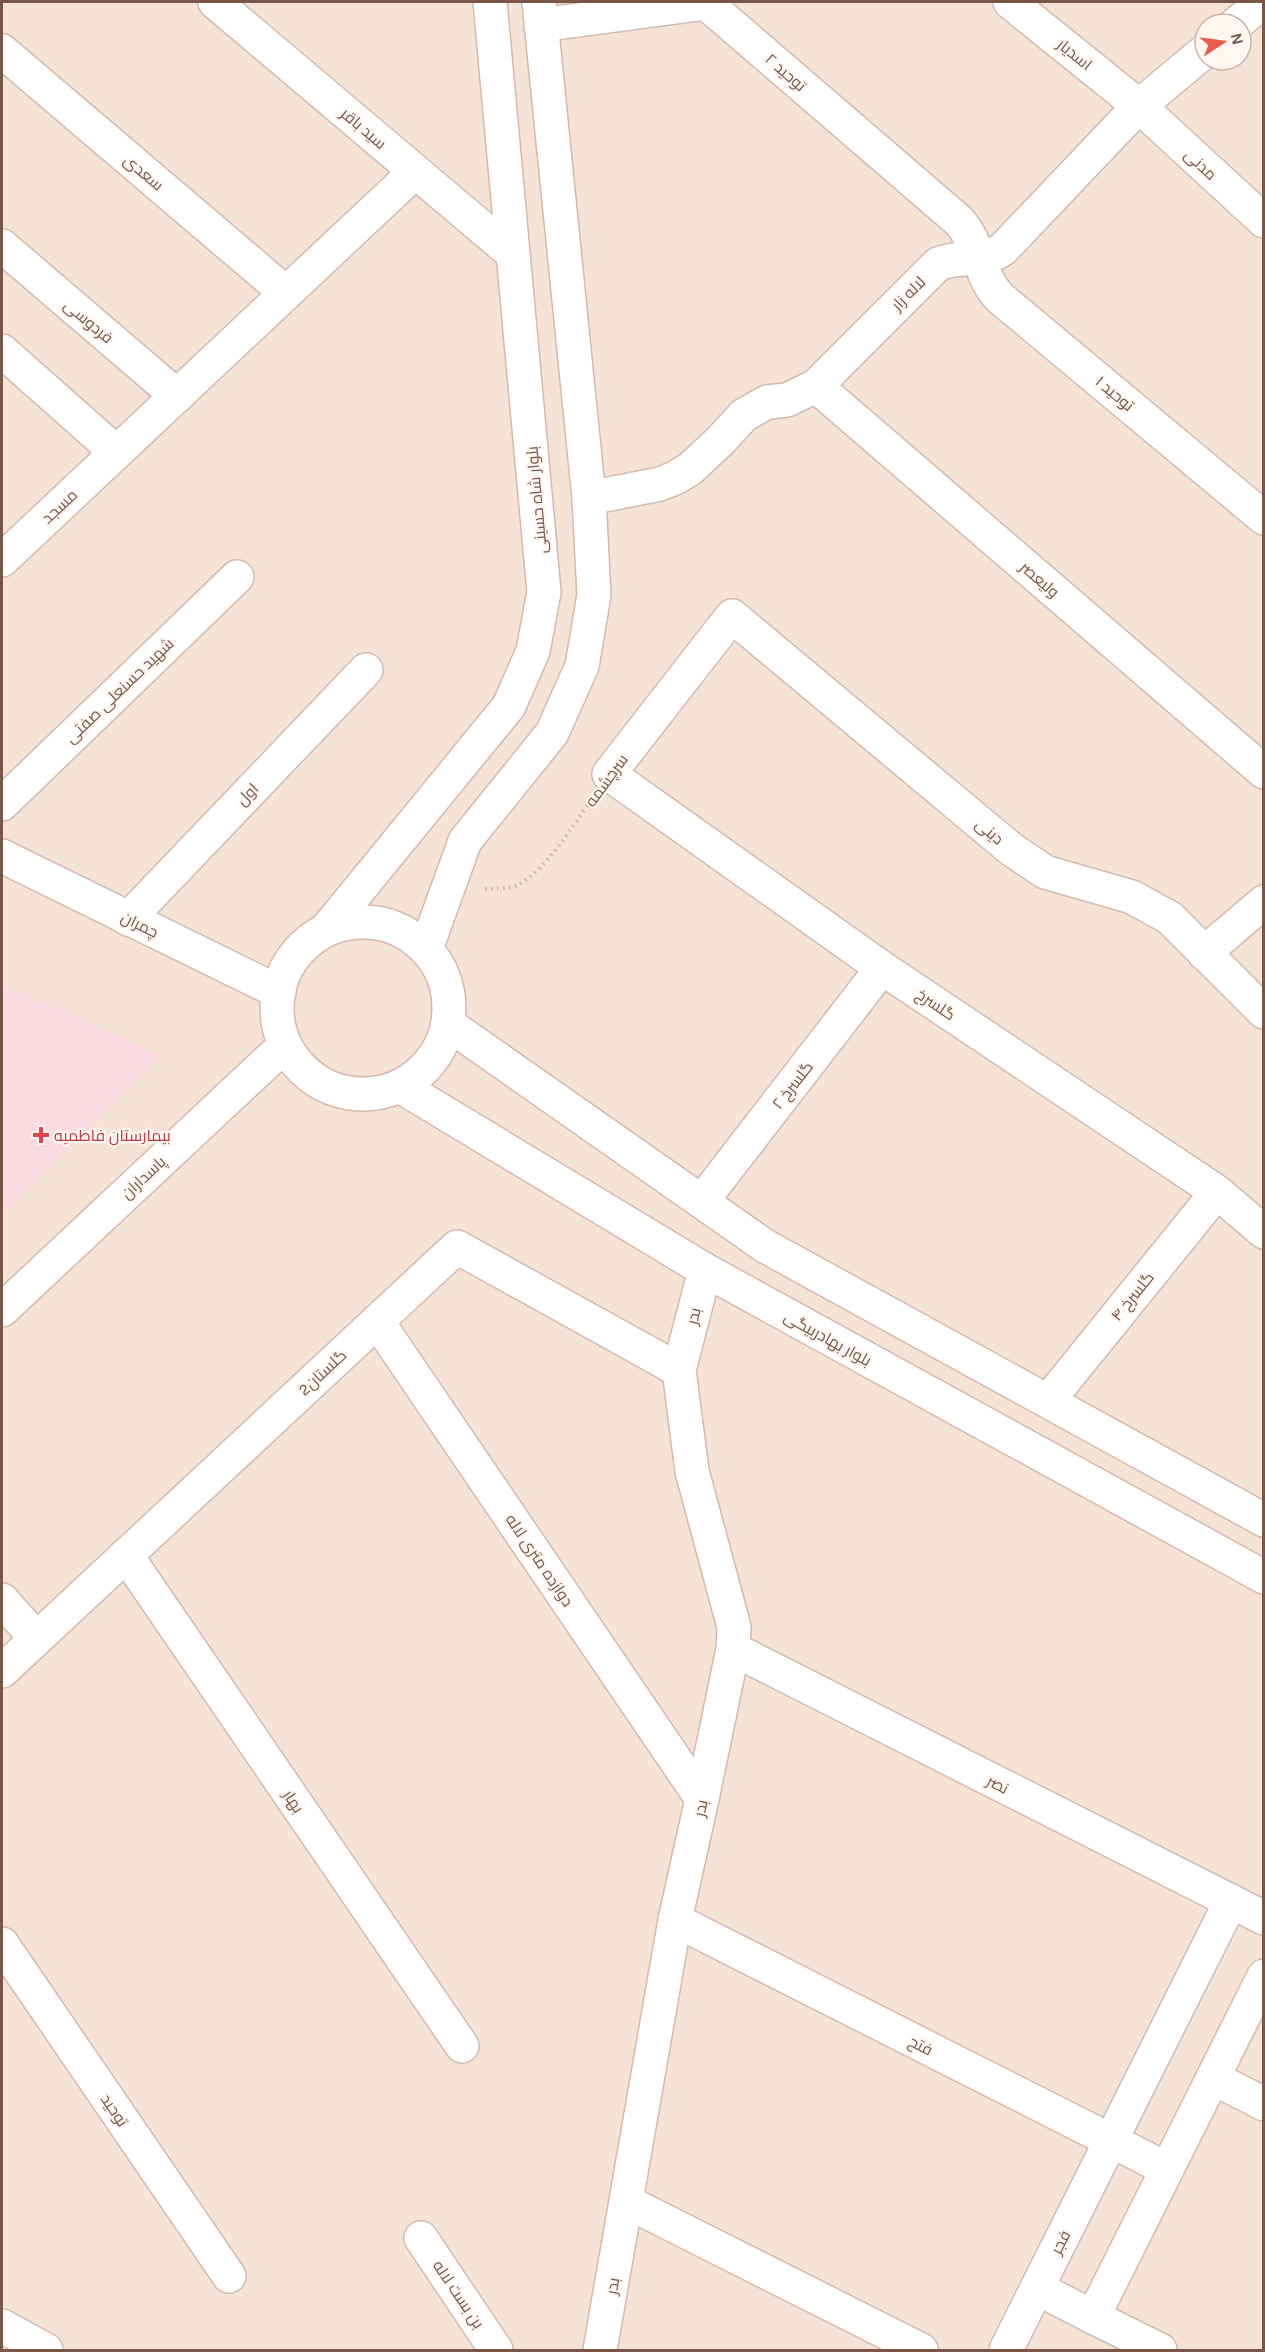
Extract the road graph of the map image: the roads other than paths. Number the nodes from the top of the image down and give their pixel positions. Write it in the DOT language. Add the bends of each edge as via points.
graph roads {
  1 [pos="214,2"];
  2 [pos="490,2"];
  3 [pos="707,2"];
  4 [pos="1010,2"];
  5 [pos="1263,2"];
  6 [pos="1251,12"];
  7 [pos="540,14"];
  8 [pos="2,51"];
  9 [pos="1193,61"];
  10 [pos="1139,106"];
  11 [pos="415,172"];
  12 [pos="1263,221"];
  13 [pos="2,246"];
  14 [pos="513,254"];
  15 [pos="980,258"];
  16 [pos="286,292"];
  17 [pos="2,351"];
  18 [pos="816,386"];
  19 [pos="177,396"];
  20 [pos="116,452"];
  21 [pos="589,498"];
  22 [pos="1263,518"];
  23 [pos="2,560"];
  24 [pos="237,577"];
  25 [pos="732,616"];
  26 [pos="366,670"];
  27 [pos="1263,772"];
  28 [pos="609,774"];
  29 [pos="2,804"];
  30 [pos="2,856"];
  31 [pos="1263,902"];
  32 [pos="128,919"];
  33 [pos="327,930"];
  34 [pos="426,949"];
  35 [pos="1204,953"];
  36 [pos="882,968"];
  37 [pos="279,992"];
  38 [pos="1263,1012"];
  39 [pos="448,1024"];
  40 [pos="285,1045"];
  41 [pos="400,1086"];
  42 [pos="1217,1192"];
  43 [pos="702,1201"];
  44 [pos="1263,1232"];
  45 [pos="705,1270"];
  46 [pos="2,1310"];
  47 [pos="377,1321"];
  48 [pos="679,1370"];
  49 [pos="1048,1401"];
  50 [pos="1263,1520"];
  51 [pos="126,1555"];
  52 [pos="1263,1577"];
  53 [pos="2,1600"];
  54 [pos="36,1638"];
  55 [pos="733,1649"];
  56 [pos="2,1671"];
  57 [pos="702,1799"];
  58 [pos="1231,1901"];
  59 [pos="1263,1918"];
  60 [pos="675,1920"];
  61 [pos="2,1944"];
  62 [pos="1263,1976"];
  63 [pos="462,2046"];
  64 [pos="1213,2078"];
  65 [pos="1263,2104"];
  66 [pos="1111,2141"];
  67 [pos="1167,2169"];
  68 [pos="627,2202"];
  69 [pos="421,2238"];
  70 [pos="229,2276"];
  71 [pos="1037,2288"];
  72 [pos="1093,2317"];
  73 [pos="2,2326"];
  74 [pos="46,2350"];
  75 [pos="496,2350"];
  76 [pos="600,2350"];
  77 [pos="921,2350"];
  78 [pos="1006,2350"];
  79 [pos="1160,2350"];
  1 -- 11 [label="street, سید باقر"];
  2 -- 14 [label="street, بلوار شاه حسینی"];
  3 -- 7 [label="street, توحید ۲"];
  3 -- 15 [label="street, توحید ۲" via="959,221"];
  4 -- 10 [label="street, اسدیار"];
  5 -- 6 [label="street"];
  7 -- 21 [label="street"];
  8 -- 16 [label="street, سعدی"];
  9 -- 10 [label="street, لاله زار"];
  10 -- 12 [label="street, مدنی"];
  10 -- 15 [label="street, لاله زار" via="1011,242 996,254"];
  11 -- 14 [label="street, سید باقر"];
  11 -- 16 [label="street, مسجد"];
  13 -- 19 [label="street, فردوسی"];
  14 -- 33 [label="street, بلوار شاه حسینی" via="544,592 533,651 509,706"];
  15 -- 18 [label="street, لاله زار" via="938,264"];
  15 -- 22 [label="street, توحید ۱" via="987,281 999,297"];
  16 -- 19 [label="street, مسجد"];
  17 -- 20 [label="street"];
  18 -- 21 [label="street, لاله زار" via="787,400 767,402 744,415 697,462 675,478"];
  18 -- 27 [label="street, ولیعصر"];
  19 -- 20 [label="street, مسجد"];
  20 -- 23 [label="street, مسجد"];
  21 -- 34 [label="street" via="594,595 582,666 552,733 465,842"];
  24 -- 29 [label="street, شهید حسنعلی صفتی"];
  25 -- 28 [label="street, سرچشمه"];
  25 -- 35 [label="street, دینی" via="1011,849 1045,872 1132,897 1170,918"];
  26 -- 32 [label="street, اول"];
  28 -- 36 [label="street, گلسرخ"];
  30 -- 32 [label="street, چمران"];
  31 -- 35 [label="street"];
  32 -- 37 [label="street, چمران"];
  33 -- 34 [label="street" via="353,922 379,923 405,932"];
  33 -- 37 [label="street" via="304,945 288,966"];
  34 -- 39 [label="street" via="441,971 449,997"];
  35 -- 38 [label="street, دینی"];
  36 -- 42 [label="street, گلسرخ"];
  36 -- 43 [label="street, گلسرخ ۲"];
  37 -- 40 [label="street" via="278,1018"];
  39 -- 41 [label="street" via="439,1050 422,1071"];
  39 -- 43 [label="street"];
  40 -- 41 [label="street" via="301,1067 322,1084 347,1093 374,1094"];
  40 -- 46 [label="street, پاسداران"];
  41 -- 45 [label="street, بلوار بهادربیگی"];
  42 -- 44 [label="street, گلسرخ"];
  42 -- 49 [label="street, گلسرخ ۴"];
  43 -- 49 [label="street" via="765,1246"];
  45 -- 48 [label="street, بدر"];
  45 -- 52 [label="street, بلوار بهادربیگی"];
  47 -- 48 [label="street, گلستان2" via="457,1247"];
  47 -- 51 [label="street, گلستان2"];
  47 -- 57 [label="street, دوازده متری لاله"];
  48 -- 55 [label="street, بدر" via="692,1471 734,1627"];
  49 -- 50 [label="street"];
  51 -- 54 [label="street, گلستان2"];
  51 -- 63 [label="street, بهار"];
  53 -- 54 [label="street"];
  54 -- 56 [label="street, گلستان2"];
  55 -- 57 [label="street, بدر"];
  55 -- 58 [label="street, نصر"];
  57 -- 60 [label="street, بدر"];
  58 -- 59 [label="street, نصر"];
  58 -- 66 [label="street, فجر"];
  60 -- 66 [label="street, فتح"];
  60 -- 68 [label="street, بدر"];
  61 -- 70 [label="street, توحید"];
  62 -- 64 [label="street"];
  64 -- 65 [label="street"];
  64 -- 67 [label="street"];
  66 -- 67 [label="street, فتح"];
  66 -- 71 [label="street, فجر"];
  67 -- 72 [label="street"];
  68 -- 76 [label="street, بدر"];
  68 -- 77 [label="street"];
  69 -- 75 [label="street, بن بست لاله"];
  71 -- 72 [label="street"];
  71 -- 78 [label="street, فجر"];
  72 -- 79 [label="street"];
  73 -- 74 [label="street"];
}
